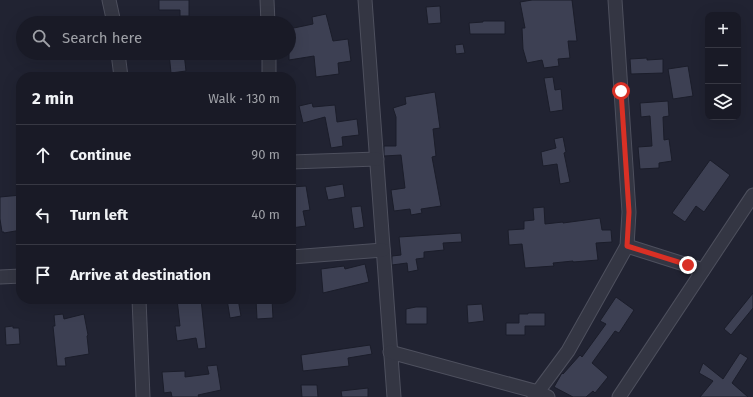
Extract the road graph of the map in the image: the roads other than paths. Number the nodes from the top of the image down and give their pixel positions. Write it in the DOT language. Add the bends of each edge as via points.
graph roads {
  1 [pos="109,0"];
  2 [pos="268,0"];
  3 [pos="365,0"];
  4 [pos="615,0"];
  5 [pos="112,16"];
  6 [pos="268,16"];
  7 [pos="119,60"];
  8 [pos="269,60"];
  9 [pos="120,72"];
  10 [pos="269,72"];
  11 [pos="376,159"];
  12 [pos="296,162"];
  13 [pos="753,195"];
  14 [pos="627,246"];
  15 [pos="383,250"];
  16 [pos="296,257"];
  17 [pos="703,270"];
  18 [pos="16,276"];
  19 [pos="0,277"];
  20 [pos="139,304"];
  21 [pos="390,352"];
  22 [pos="540,395"];
  23 [pos="143,397"];
  24 [pos="394,397"];
  25 [pos="619,397"];
  1 -- 5 [label="street"];
  2 -- 6 [label="street"];
  3 -- 11 [label="street"];
  4 -- 14 [label="street" via="629,212"];
  7 -- 9 [label="street"];
  8 -- 10 [label="street"];
  11 -- 12 [label="street"];
  11 -- 15 [label="street"];
  13 -- 17 [label="street"];
  14 -- 17 [label="street"];
  14 -- 22 [label="street"];
  15 -- 16 [label="street"];
  15 -- 21 [label="street"];
  17 -- 25 [label="street"];
  18 -- 19 [label="street"];
  20 -- 23 [label="street"];
  21 -- 22 [label="street"];
  21 -- 24 [label="street"];
}
